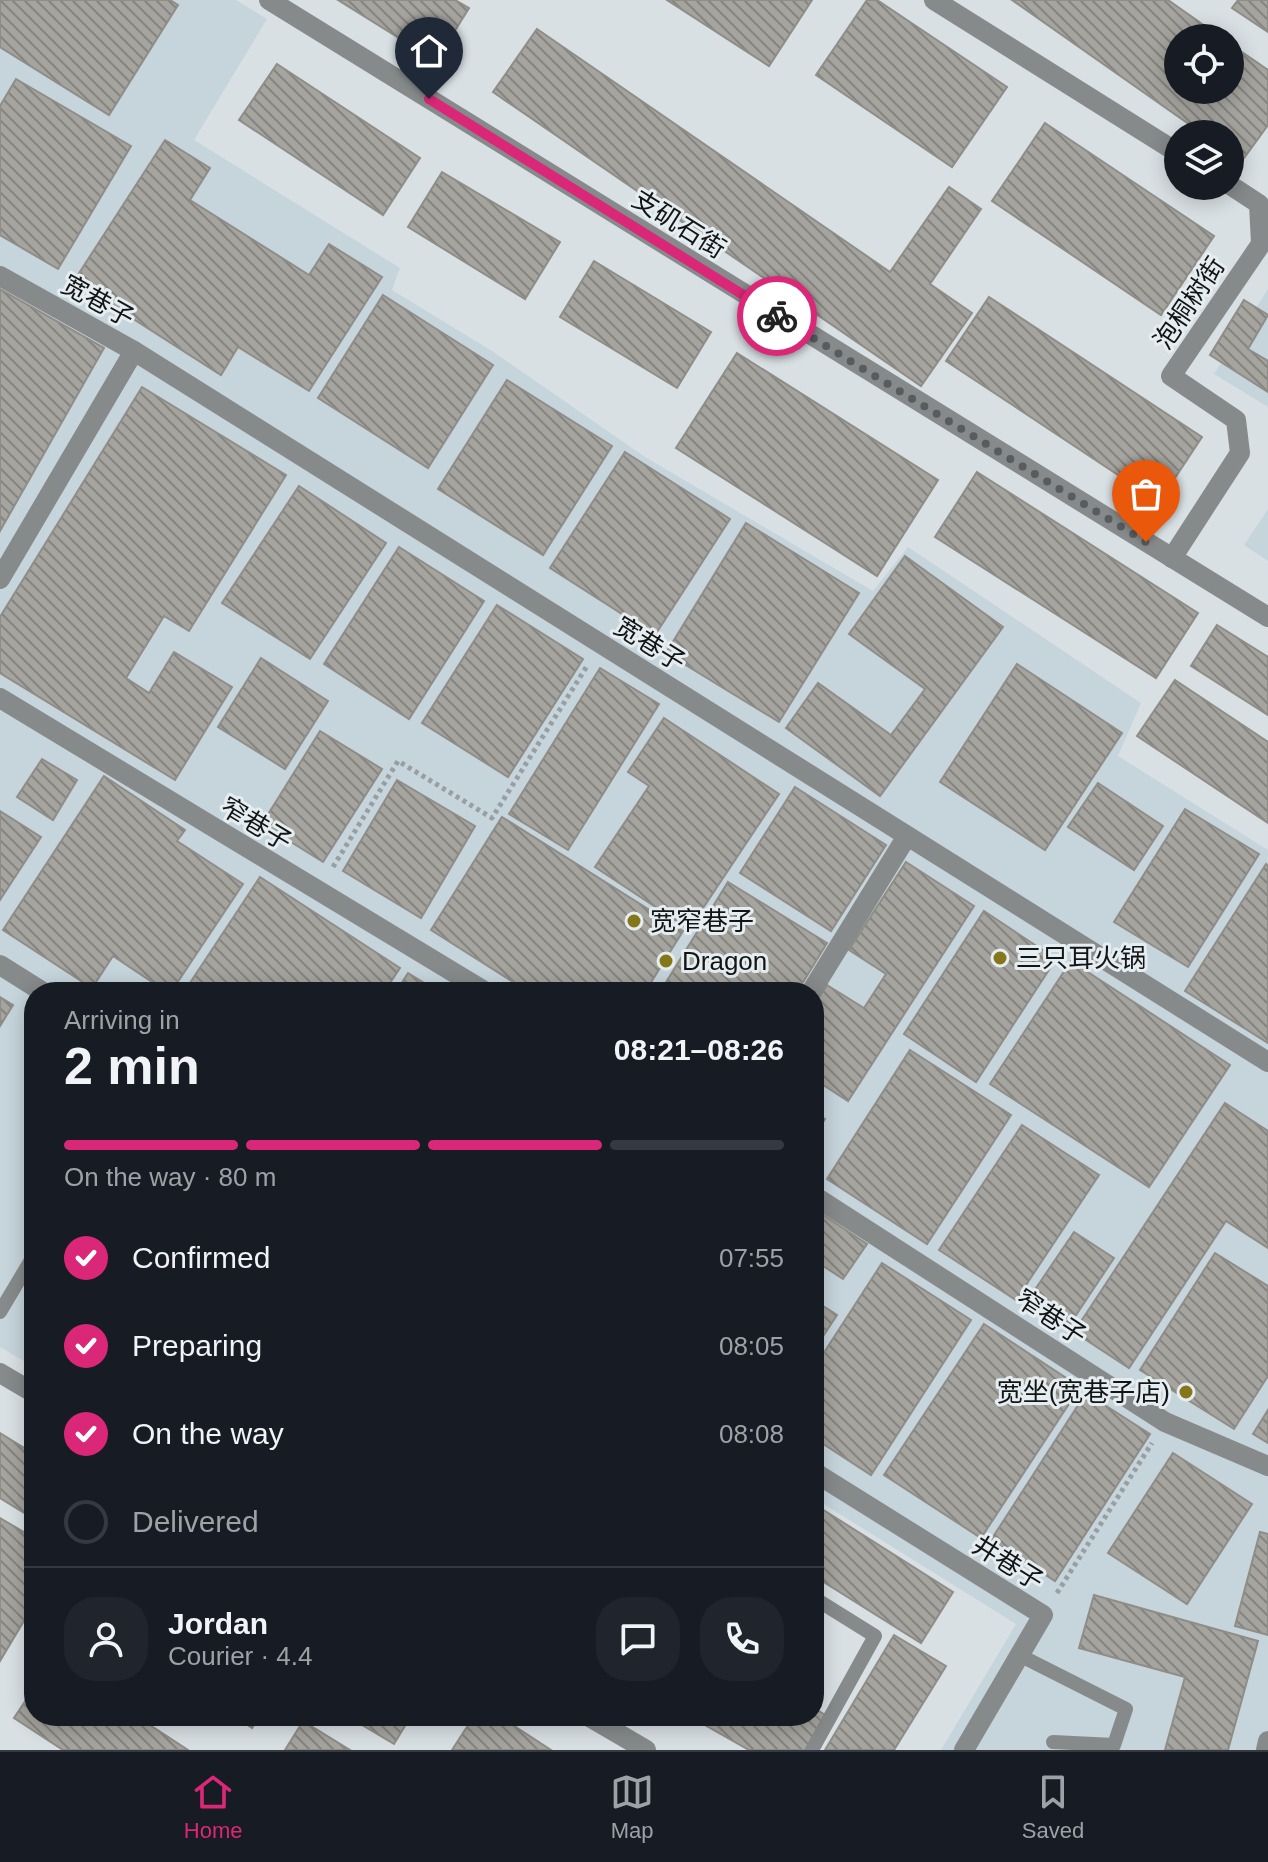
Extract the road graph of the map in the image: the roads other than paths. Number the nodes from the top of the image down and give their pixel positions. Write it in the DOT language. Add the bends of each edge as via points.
graph roads {
  1 [pos="269,0"];
  2 [pos="934,0"];
  3 [pos="1164,144"];
  4 [pos="1244,194"];
  5 [pos="0,276"];
  6 [pos="134,351"];
  7 [pos="1172,558"];
  8 [pos="0,579"];
  9 [pos="1268,617"];
  10 [pos="0,698"];
  11 [pos="907,836"];
  12 [pos="0,965"];
  13 [pos="27,982"];
  14 [pos="469,982"];
  15 [pos="817,982"];
  16 [pos="1268,1062"];
  17 [pos="824,1202"];
  18 [pos="24,1272"];
  19 [pos="0,1312"];
  20 [pos="0,1373"];
  21 [pos="24,1387"];
  22 [pos="1268,1466"];
  23 [pos="824,1478"];
  24 [pos="824,1604"];
  25 [pos="1019,1655"];
  26 [pos="605,1726"];
  27 [pos="1268,1741"];
  28 [pos="1053,1742"];
  29 [pos="646,1750"];
  30 [pos="812,1750"];
  31 [pos="964,1750"];
  32 [pos="1266,1750"];
  1 -- 7 [label="street, 支矶石街"];
  2 -- 3 [label="street"];
  4 -- 7 [label="street, 泡桐树街" via="1259,204 1261,244 1171,376 1236,420 1240,453"];
  5 -- 6 [label="street, 宽巷子"];
  6 -- 8 [label="street"];
  6 -- 11 [label="street, 宽巷子"];
  7 -- 9 [label="street, 支矶石街"];
  10 -- 14 [label="street, 窄巷子"];
  11 -- 15 [label="street"];
  11 -- 16 [label="street, 宽巷子"];
  12 -- 13 [label="street"];
  17 -- 22 [label="street, 窄巷子" via="1165,1422"];
  18 -- 19 [label="lane"];
  20 -- 21 [label="street"];
  23 -- 25 [label="street, 井巷子" via="1043,1615"];
  24 -- 30 [label="lane" via="875,1636"];
  25 -- 28 [label="lane" via="1126,1709 1114,1745"];
  25 -- 31 [label="street, 井巷子"];
  26 -- 29 [label="street"];
  27 -- 32 [label="street"];
}
